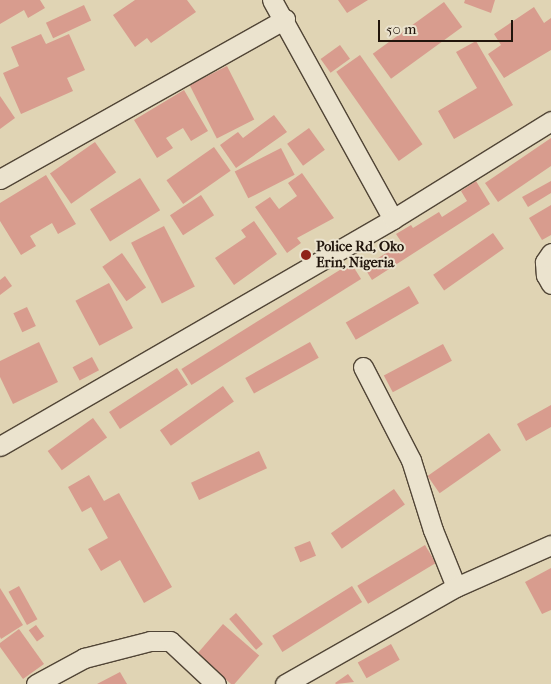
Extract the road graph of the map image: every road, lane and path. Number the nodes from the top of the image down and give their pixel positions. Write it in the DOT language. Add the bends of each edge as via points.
graph roads {
  1 [pos="272,0"];
  2 [pos="285,19"];
  3 [pos="551,120"];
  4 [pos="0,179"];
  5 [pos="393,219"];
  6 [pos="551,253"];
  7 [pos="551,284"];
  8 [pos="363,367"];
  9 [pos="0,446"];
  10 [pos="551,545"];
  11 [pos="456,587"];
  12 [pos="36,684"];
  13 [pos="216,684"];
  14 [pos="285,684"];
  1 -- 2 [label="street"];
  2 -- 4 [label="street"];
  2 -- 5 [label="street"];
  3 -- 5 [label="street"];
  5 -- 9 [label="street"];
  6 -- 7 [label="street" via="545,262"];
  8 -- 11 [label="street" via="411,460 433,530"];
  10 -- 11 [label="street"];
  11 -- 14 [label="street"];
  12 -- 13 [label="street" via="84,658 150,641 170,641"];
}
